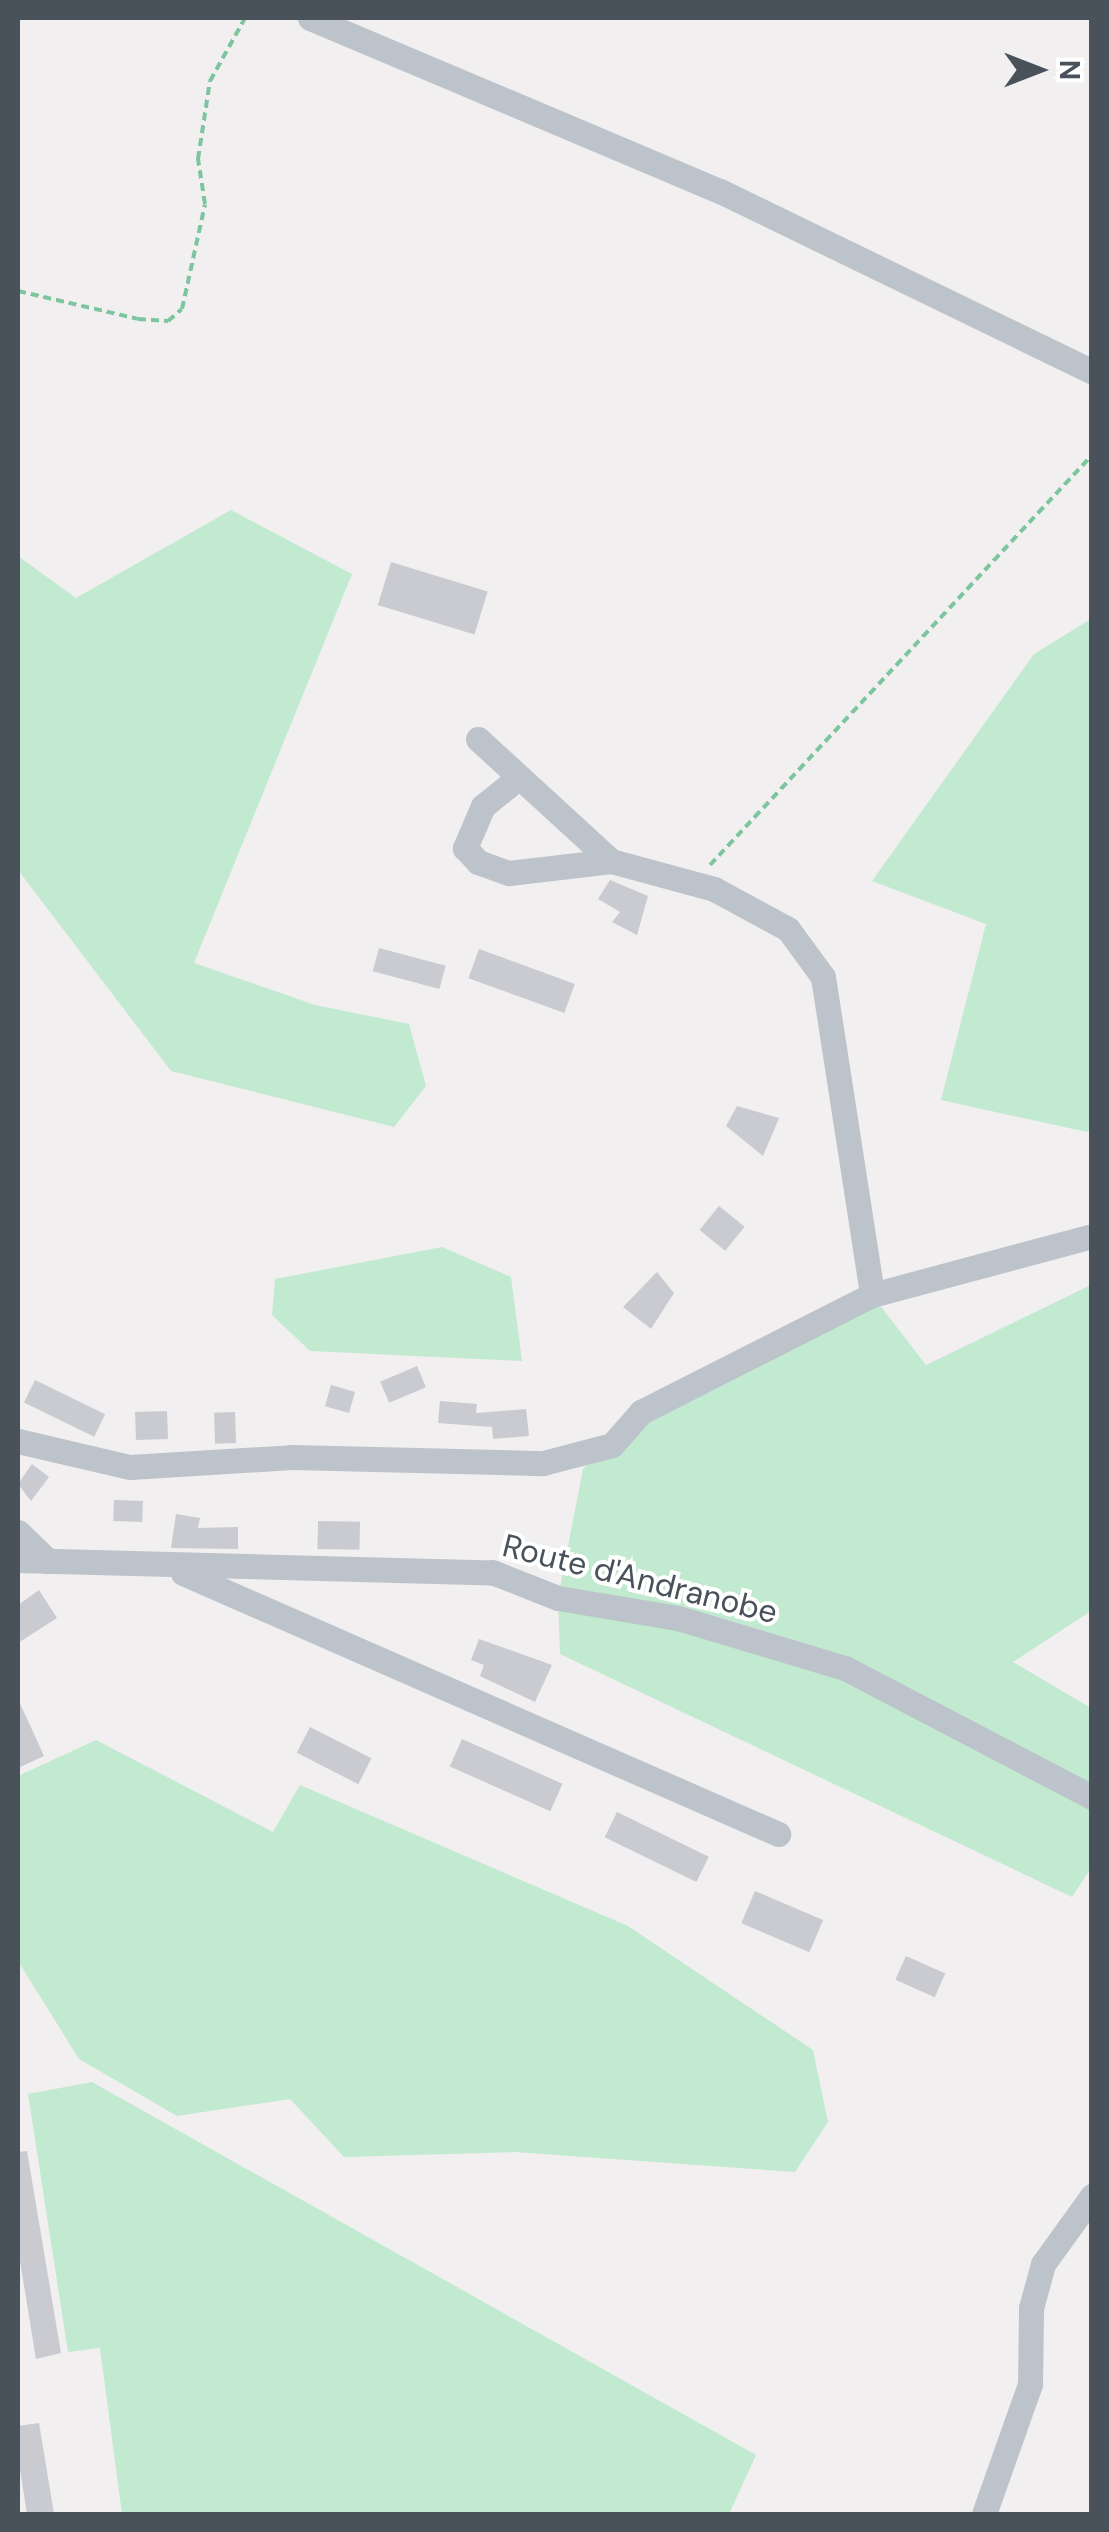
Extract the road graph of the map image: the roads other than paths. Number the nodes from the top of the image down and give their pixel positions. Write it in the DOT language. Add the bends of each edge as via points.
graph roads {
  1 [pos="310,18"];
  2 [pos="1092,372"];
  3 [pos="478,739"];
  4 [pos="518,778"];
  5 [pos="611,861"];
  6 [pos="1092,1236"];
  7 [pos="872,1295"];
  8 [pos="18,1441"];
  9 [pos="18,1532"];
  10 [pos="18,1560"];
  11 [pos="48,1561"];
  12 [pos="169,1568"];
  13 [pos="1092,1797"];
  14 [pos="778,1834"];
  15 [pos="1092,2196"];
  16 [pos="984,2514"];
  1 -- 2 [label="street" via="720,191"];
  3 -- 4 [label="street"];
  4 -- 5 [label="street"];
  4 -- 5 [label="street" via="483,806 465,848 478,862 509,873"];
  5 -- 7 [label="street" via="693,883 788,929 823,977"];
  6 -- 7 [label="street"];
  7 -- 8 [label="street" via="657,1403 612,1445 543,1463 292,1457 130,1467"];
  9 -- 11 [label="street"];
  10 -- 11 [label="street, Route d'Andranobe"];
  11 -- 12 [label="street, Route d'Andranobe"];
  12 -- 13 [label="street, Route d'Andranobe" via="492,1572 558,1598 678,1618 846,1668"];
  12 -- 14 [label="street"];
  15 -- 16 [label="street" via="1044,2264 1031,2308 1030,2384"];
}
